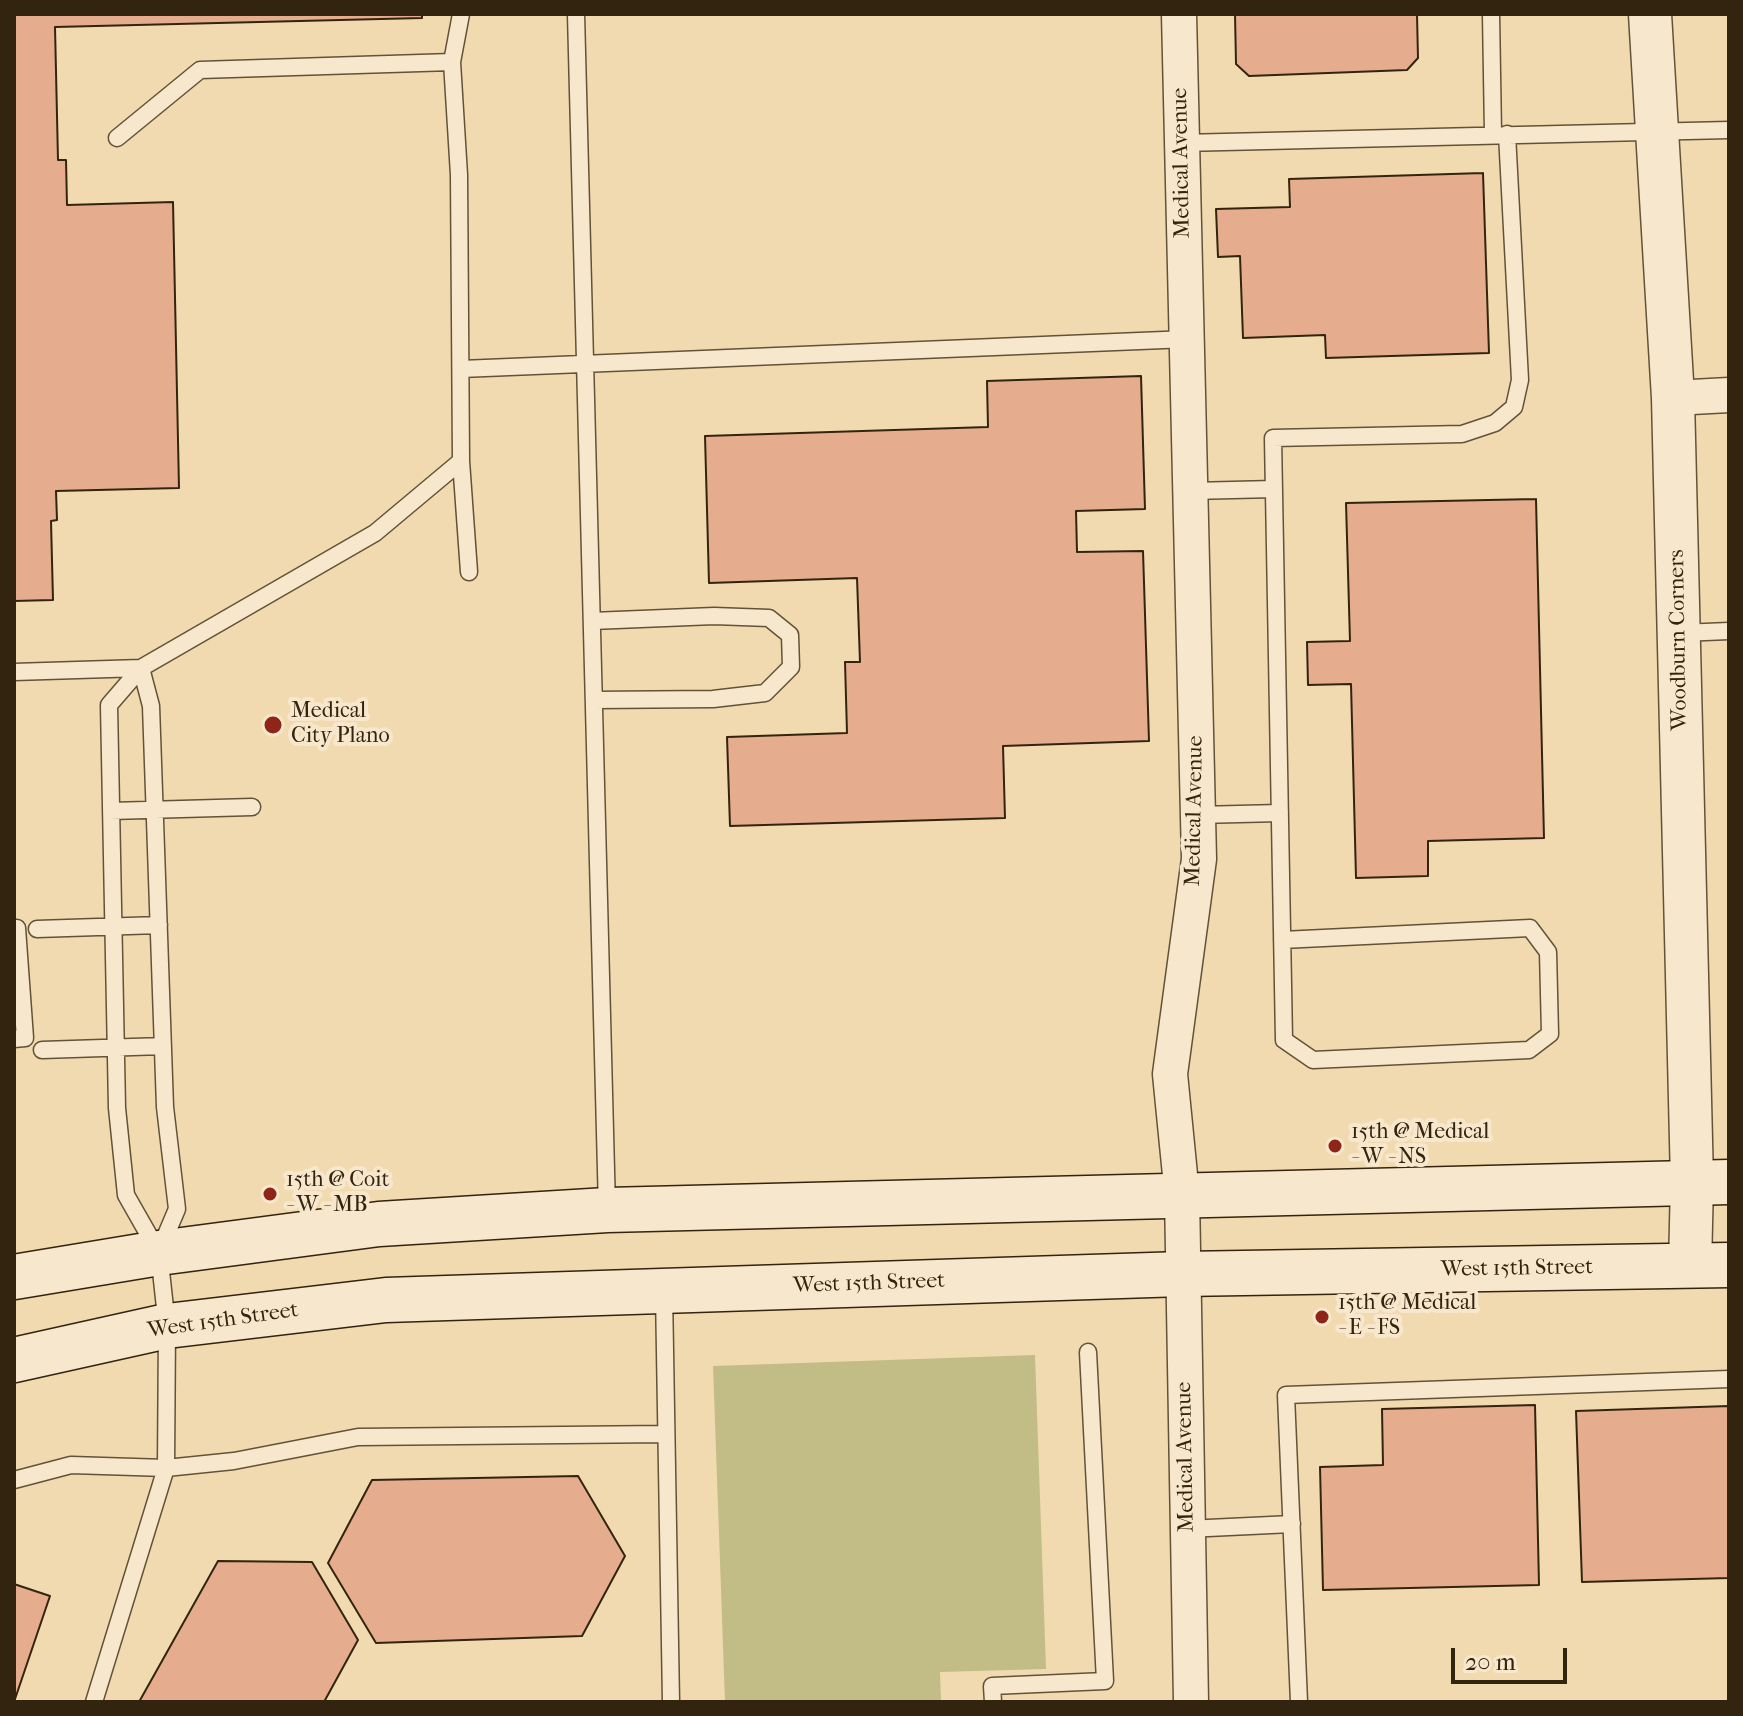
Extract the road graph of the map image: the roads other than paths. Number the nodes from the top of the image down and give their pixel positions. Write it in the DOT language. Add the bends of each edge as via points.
graph roads {
  1 [pos="461,14"];
  2 [pos="576,14"];
  3 [pos="1179,14"];
  4 [pos="1491,14"];
  5 [pos="1650,14"];
  6 [pos="452,62"];
  7 [pos="1657,129"];
  8 [pos="1729,130"];
  9 [pos="1500,134"];
  10 [pos="117,138"];
  11 [pos="1182,143"];
  12 [pos="1188,339"];
  13 [pos="584,363"];
  14 [pos="461,369"];
  15 [pos="1729,395"];
  16 [pos="1673,398"];
  17 [pos="461,461"];
  18 [pos="1274,489"];
  19 [pos="1191,491"];
  20 [pos="469,572"];
  21 [pos="592,621"];
  22 [pos="1729,631"];
  23 [pos="1679,633"];
  24 [pos="141,668"];
  25 [pos="14,672"];
  26 [pos="594,700"];
  27 [pos="252,807"];
  28 [pos="155,810"];
  29 [pos="111,811"];
  30 [pos="1280,813"];
  31 [pos="1198,815"];
  32 [pos="159,925"];
  33 [pos="111,926"];
  34 [pos="14,928"];
  35 [pos="37,929"];
  36 [pos="1282,940"];
  37 [pos="14,1039"];
  38 [pos="163,1046"];
  39 [pos="115,1048"];
  40 [pos="42,1050"];
  41 [pos="1711,1182"];
  42 [pos="1182,1195"];
  43 [pos="607,1210"];
  44 [pos="159,1253"];
  45 [pos="1710,1265"];
  46 [pos="1182,1274"];
  47 [pos="14,1277"];
  48 [pos="664,1291"];
  49 [pos="167,1326"];
  50 [pos="1088,1352"];
  51 [pos="14,1360"];
  52 [pos="1729,1379"];
  53 [pos="666,1434"];
  54 [pos="166,1468"];
  55 [pos="14,1480"];
  56 [pos="1292,1524"];
  57 [pos="1187,1529"];
  58 [pos="94,1702"];
  59 [pos="671,1702"];
  60 [pos="993,1702"];
  61 [pos="1191,1702"];
  62 [pos="1299,1702"];
  1 -- 6 [label="lane"];
  2 -- 13 [label="lane"];
  3 -- 11 [label="street, Medical Avenue"];
  4 -- 9 [label="lane"];
  5 -- 7 [label="street, Woodburn Corners"];
  6 -- 10 [label="lane" via="200,70"];
  6 -- 14 [label="lane"];
  7 -- 8 [label="lane"];
  7 -- 9 [label="lane"];
  7 -- 16 [label="street, Woodburn Corners"];
  9 -- 11 [label="lane"];
  9 -- 18 [label="lane" via="1520,380 1514,407 1495,423 1462,434 1273,438"];
  11 -- 12 [label="street, Medical Avenue"];
  12 -- 13 [label="lane"];
  12 -- 19 [label="street, Medical Avenue"];
  13 -- 14 [label="lane"];
  13 -- 21 [label="lane"];
  14 -- 17 [label="lane"];
  15 -- 16 [label="street"];
  16 -- 23 [label="street, Woodburn Corners"];
  17 -- 20 [label="lane"];
  17 -- 24 [label="lane" via="375,533"];
  18 -- 19 [label="lane"];
  18 -- 30 [label="lane"];
  19 -- 31 [label="street, Medical Avenue"];
  21 -- 26 [label="lane"];
  21 -- 26 [label="lane" via="769,618 790,635 791,667 765,693"];
  22 -- 23 [label="lane"];
  23 -- 41 [label="street, Woodburn Corners"];
  24 -- 25 [label="lane"];
  24 -- 28 [label="lane" via="151,706"];
  24 -- 29 [label="lane" via="109,705"];
  26 -- 43 [label="lane"];
  27 -- 28 [label="lane"];
  28 -- 29 [label="lane"];
  28 -- 32 [label="lane"];
  29 -- 33 [label="lane"];
  30 -- 31 [label="lane"];
  30 -- 36 [label="lane"];
  31 -- 42 [label="street, Medical Avenue" via="1199,859 1170,1074"];
  32 -- 33 [label="lane"];
  32 -- 38 [label="lane"];
  33 -- 35 [label="lane"];
  33 -- 39 [label="lane"];
  34 -- 37 [label="lane" via="25,1038"];
  36 -- 36 [label="lane" via="1284,1040 1313,1060 1529,1050 1550,1034 1548,952 1530,928"];
  38 -- 39 [label="lane"];
  38 -- 44 [label="lane" via="177,1209"];
  39 -- 40 [label="lane"];
  39 -- 44 [label="lane" via="126,1195"];
  41 -- 42 [label="main road"];
  41 -- 45 [label="street, Woodburn Corners"];
  42 -- 43 [label="main road"];
  42 -- 46 [label="street, Medical Avenue"];
  43 -- 44 [label="main road" via="379,1224"];
  44 -- 47 [label="main road"];
  44 -- 49 [label="lane"];
  45 -- 46 [label="main road, West 15th Street"];
  46 -- 48 [label="main road, West 15th Street"];
  46 -- 57 [label="street, Medical Avenue"];
  48 -- 49 [label="main road, West 15th Street" via="386,1300"];
  48 -- 53 [label="lane"];
  49 -- 51 [label="main road, West 15th Street"];
  49 -- 54 [label="lane"];
  50 -- 60 [label="lane" via="1105,1681 992,1686"];
  52 -- 56 [label="lane" via="1286,1395"];
  53 -- 54 [label="lane" via="358,1437"];
  53 -- 59 [label="lane"];
  54 -- 55 [label="lane" via="71,1465"];
  54 -- 58 [label="lane"];
  56 -- 57 [label="lane"];
  56 -- 62 [label="lane"];
  57 -- 61 [label="street, Medical Avenue"];
}
